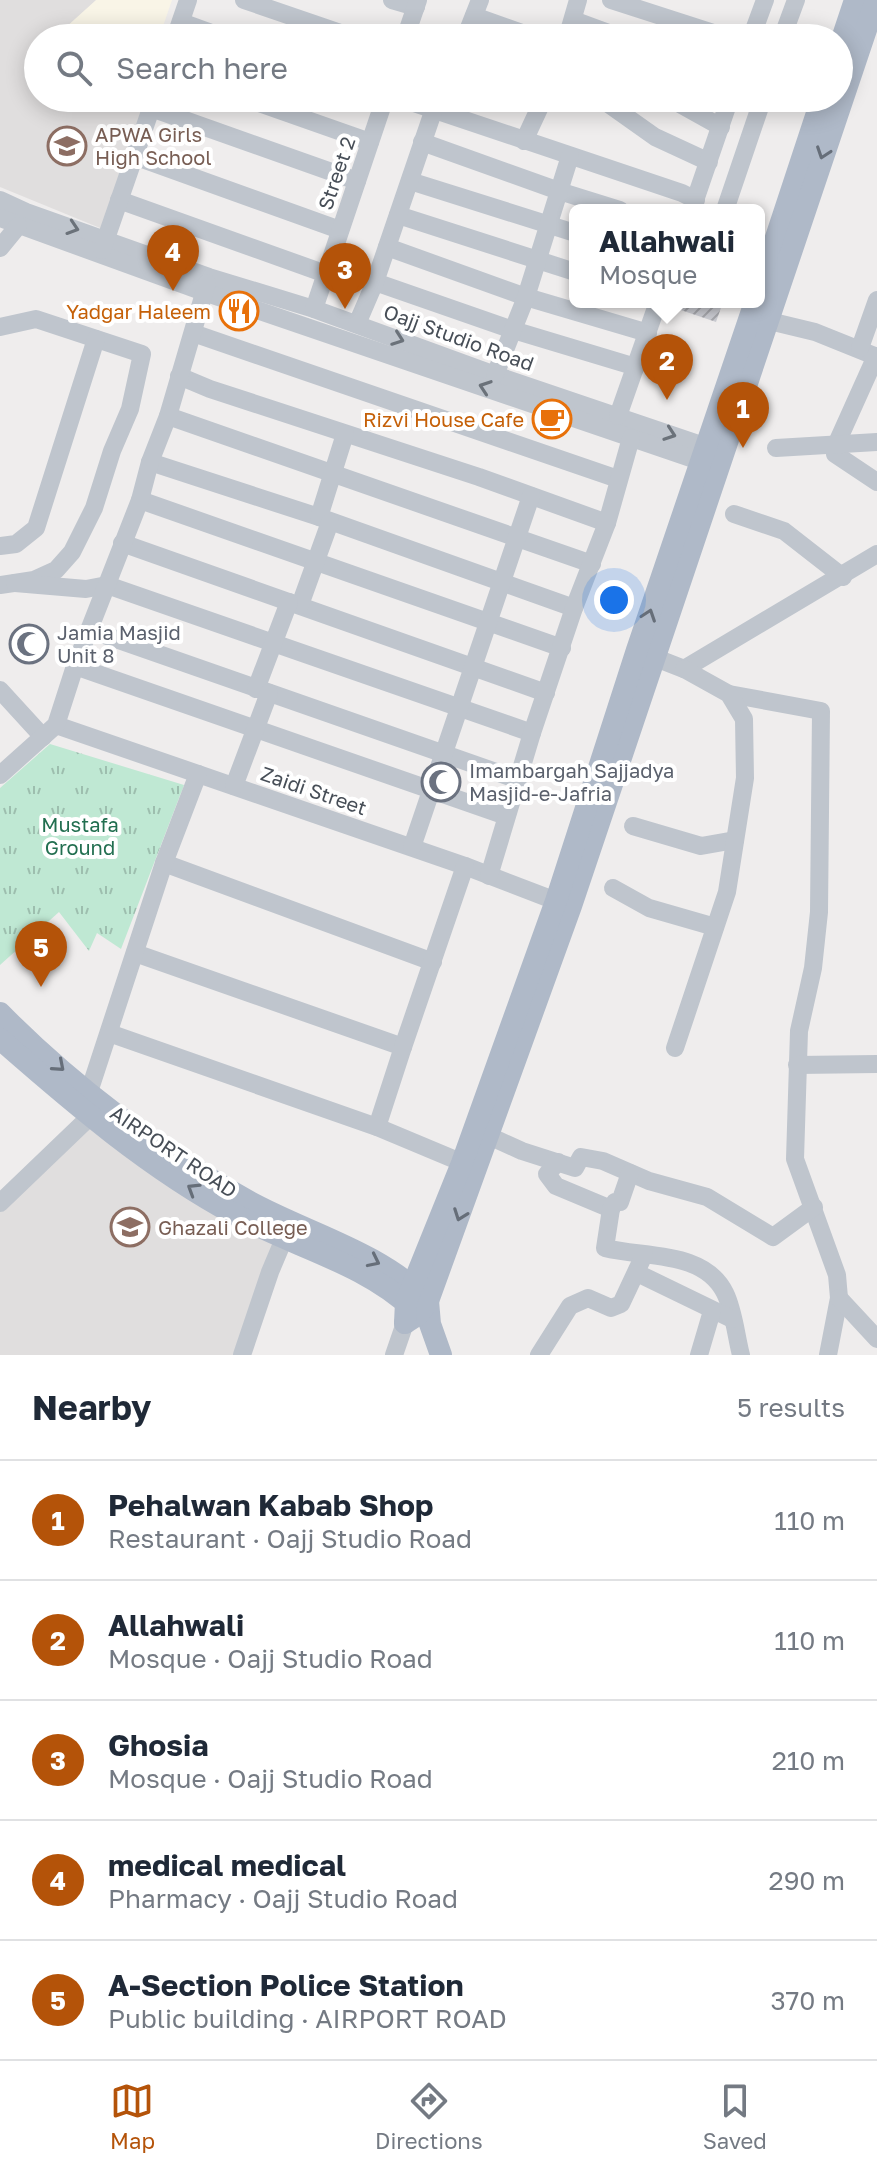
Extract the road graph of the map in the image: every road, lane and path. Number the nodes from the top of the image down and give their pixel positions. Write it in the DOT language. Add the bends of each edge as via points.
graph roads {
  1 [pos="188,0"];
  2 [pos="244,0"];
  3 [pos="392,0"];
  4 [pos="611,0"];
  5 [pos="744,0"];
  6 [pos="796,0"];
  7 [pos="855,0"];
  8 [pos="876,0"];
  9 [pos="764,2"];
  10 [pos="417,4"];
  11 [pos="477,8"];
  12 [pos="572,12"];
  13 [pos="180,24"];
  14 [pos="314,24"];
  15 [pos="410,24"];
  16 [pos="508,24"];
  17 [pos="595,24"];
  18 [pos="686,24"];
  19 [pos="756,24"];
  20 [pos="787,24"];
  21 [pos="847,24"];
  22 [pos="853,60"];
  23 [pos="150,112"];
  24 [pos="177,112"];
  25 [pos="285,112"];
  26 [pos="380,112"];
  27 [pos="433,112"];
  28 [pos="442,112"];
  29 [pos="537,112"];
  30 [pos="620,112"];
  31 [pos="694,112"];
  32 [pos="726,112"];
  33 [pos="758,112"];
  34 [pos="817,112"];
  35 [pos="833,112"];
  36 [pos="721,127"];
  37 [pos="524,141"];
  38 [pos="370,142"];
  39 [pos="422,142"];
  40 [pos="134,156"];
  41 [pos="570,156"];
  42 [pos="709,162"];
  43 [pos="357,181"];
  44 [pos="410,181"];
  45 [pos="559,191"];
  46 [pos="0,200"];
  47 [pos="119,200"];
  48 [pos="601,204"];
  49 [pos="693,204"];
  50 [pos="694,204"];
  51 [pos="727,204"];
  52 [pos="398,215"];
  53 [pos="0,218"];
  54 [pos="550,224"];
  55 [pos="18,226"];
  56 [pos="340,230"];
  57 [pos="569,231"];
  58 [pos="102,247"];
  59 [pos="387,247"];
  60 [pos="0,248"];
  61 [pos="765,256"];
  62 [pos="537,259"];
  63 [pos="569,270"];
  64 [pos="326,274"];
  65 [pos="375,282"];
  66 [pos="206,284"];
  67 [pos="765,292"];
  68 [pos="526,297"];
  69 [pos="877,300"];
  70 [pos="656,308"];
  71 [pos="314,309"];
  72 [pos="757,313"];
  73 [pos="357,324"];
  74 [pos="0,327"];
  75 [pos="513,330"];
  76 [pos="193,333"];
  77 [pos="648,333"];
  78 [pos="96,339"];
  79 [pos="871,354"];
  80 [pos="636,367"];
  81 [pos="495,375"];
  82 [pos="179,376"];
  83 [pos="168,416"];
  84 [pos="618,416"];
  85 [pos="345,434"];
  86 [pos="631,438"];
  87 [pos="877,442"];
  88 [pos="836,445"];
  89 [pos="776,448"];
  90 [pos="712,457"];
  91 [pos="150,462"];
  92 [pos="333,473"];
  93 [pos="618,479"];
  94 [pos="877,482"];
  95 [pos="531,496"];
  96 [pos="140,500"];
  97 [pos="734,514"];
  98 [pos="324,520"];
  99 [pos="607,523"];
  100 [pos="517,538"];
  101 [pos="122,543"];
  102 [pos="0,546"];
  103 [pos="877,554"];
  104 [pos="315,562"];
  105 [pos="592,564"];
  106 [pos="843,577"];
  107 [pos="502,582"];
  108 [pos="8,584"];
  109 [pos="107,585"];
  110 [pos="294,604"];
  111 [pos="574,608"];
  112 [pos="488,622"];
  113 [pos="90,630"];
  114 [pos="273,643"];
  115 [pos="562,648"];
  116 [pos="645,653"];
  117 [pos="75,666"];
  118 [pos="473,667"];
  119 [pos="684,669"];
  120 [pos="0,690"];
  121 [pos="262,691"];
  122 [pos="546,693"];
  123 [pos="729,694"];
  124 [pos="459,708"];
  125 [pos="256,729"];
  126 [pos="50,731"];
  127 [pos="532,733"];
  128 [pos="444,754"];
  129 [pos="198,774"];
  130 [pos="0,775"];
  131 [pos="516,779"];
  132 [pos="234,786"];
  133 [pos="431,790"];
  134 [pos="506,816"];
  135 [pos="633,826"];
  136 [pos="735,840"];
  137 [pos="412,847"];
  138 [pos="164,863"];
  139 [pos="465,866"];
  140 [pos="489,876"];
  141 [pos="613,888"];
  142 [pos="556,901"];
  143 [pos="715,927"];
  144 [pos="135,953"];
  145 [pos="433,962"];
  146 [pos="0,1014"];
  147 [pos="109,1033"];
  148 [pos="5,1047"];
  149 [pos="403,1047"];
  150 [pos="675,1048"];
  151 [pos="877,1064"];
  152 [pos="797,1065"];
  153 [pos="95,1104"];
  154 [pos="377,1127"];
  155 [pos="489,1136"];
  156 [pos="558,1162"];
  157 [pos="470,1166"];
  158 [pos="630,1173"];
  159 [pos="0,1203"];
  160 [pos="814,1207"];
  161 [pos="611,1209"];
  162 [pos="288,1230"];
  163 [pos="644,1255"];
  164 [pos="637,1273"];
  165 [pos="839,1298"];
  166 [pos="417,1308"];
  167 [pos="712,1311"];
  168 [pos="732,1319"];
  169 [pos="877,1339"];
  170 [pos="242,1355"];
  171 [pos="394,1355"];
  172 [pos="441,1355"];
  173 [pos="539,1355"];
  174 [pos="699,1355"];
  175 [pos="741,1355"];
  176 [pos="828,1355"];
  1 -- 13 [label="street"];
  2 -- 14 [label="street"];
  3 -- 10 [label="street"];
  4 -- 18 [label="street"];
  5 -- 9 [label="street"];
  6 -- 20 [label="street"];
  7 -- 21 [label="main road"];
  8 -- 22 [label="main road, one-way"];
  9 -- 19 [label="street"];
  10 -- 15 [label="street"];
  11 -- 16 [label="street"];
  12 -- 17 [label="street"];
  23 -- 40 [label="street"];
  24 -- 43 [label="street"];
  25 -- 38 [label="street"];
  26 -- 38 [label="street, Street 2"];
  27 -- 39 [label="street"];
  28 -- 37 [label="street"];
  29 -- 37 [label="street"];
  30 -- 42 [label="street" via="655,137"];
  31 -- 36 [label="street"];
  32 -- 36 [label="street"];
  33 -- 51 [label="street"];
  34 -- 61 [label="main road"];
  35 -- 67 [label="main road, one-way"];
  36 -- 42 [label="street"];
  37 -- 41 [label="street"];
  38 -- 43 [label="street, Street 2"];
  39 -- 44 [label="street"];
  39 -- 45 [label="street"];
  40 -- 47 [label="street"];
  40 -- 56 [label="street"];
  41 -- 45 [label="street"];
  41 -- 49 [label="street" via="682,193"];
  42 -- 50 [label="street"];
  43 -- 56 [label="street, Street 2"];
  44 -- 52 [label="street"];
  44 -- 54 [label="street"];
  45 -- 48 [label="street"];
  45 -- 54 [label="street"];
  46 -- 58 [label="street, Oajj Studio Road, one-way"];
  47 -- 58 [label="street"];
  47 -- 64 [label="street"];
  52 -- 59 [label="street"];
  52 -- 62 [label="street"];
  53 -- 55 [label="street, Oajj Studio Road"];
  54 -- 57 [label="street"];
  54 -- 62 [label="street"];
  55 -- 58 [label="street, Oajj Studio Road"];
  55 -- 60 [label="street"];
  56 -- 64 [label="street, Street 2"];
  58 -- 66 [label="street, Oajj Studio Road"];
  59 -- 65 [label="street"];
  59 -- 68 [label="street"];
  62 -- 63 [label="street"];
  62 -- 68 [label="street"];
  64 -- 71 [label="street, Street 2"];
  65 -- 73 [label="street"];
  65 -- 75 [label="street"];
  66 -- 71 [label="street, Oajj Studio Road"];
  66 -- 76 [label="street"];
  86 -- 66 [label="street, Oajj Studio Road, one-way"];
  68 -- 75 [label="street"];
  68 -- 77 [label="street"];
  69 -- 79 [label="street"];
  70 -- 77 [label="street"];
  71 -- 73 [label="street, Oajj Studio Road"];
  72 -- 79 [label="street"];
  72 -- 90 [label="main road"];
  73 -- 81 [label="street, Oajj Studio Road, one-way"];
  74 -- 78 [label="street" via="36,319"];
  75 -- 80 [label="street"];
  75 -- 81 [label="street"];
  76 -- 82 [label="street"];
  76 -- 93 [label="street"];
  77 -- 80 [label="street"];
  78 -- 102 [label="street" via="36,528 16,544"];
  78 -- 108 [label="street" via="142,354 130,409 72,552 56,570"];
  79 -- 88 [label="street"];
  80 -- 84 [label="street"];
  81 -- 84 [label="street, Oajj Studio Road"];
  82 -- 83 [label="street"];
  82 -- 85 [label="street"];
  83 -- 91 [label="street"];
  83 -- 92 [label="street"];
  84 -- 90 [label="street, Oajj Studio Road, one-way"];
  85 -- 92 [label="street"];
  85 -- 95 [label="street"];
  86 -- 90 [label="street, Oajj Studio Road"];
  86 -- 93 [label="street"];
  87 -- 88 [label="street"];
  88 -- 89 [label="street"];
  88 -- 94 [label="street" via="839,458"];
  90 -- 116 [label="main road"];
  91 -- 96 [label="street"];
  91 -- 98 [label="street"];
  92 -- 98 [label="street"];
  92 -- 100 [label="street"];
  93 -- 99 [label="street"];
  95 -- 99 [label="street"];
  95 -- 100 [label="street"];
  96 -- 101 [label="street"];
  96 -- 104 [label="street"];
  97 -- 106 [label="street" via="784,531"];
  98 -- 104 [label="street"];
  98 -- 107 [label="street"];
  99 -- 105 [label="street"];
  100 -- 105 [label="street"];
  100 -- 107 [label="street"];
  101 -- 109 [label="street"];
  101 -- 110 [label="street"];
  103 -- 106 [label="street"];
  104 -- 110 [label="street"];
  104 -- 112 [label="street"];
  105 -- 111 [label="street"];
  106 -- 119 [label="street"];
  107 -- 111 [label="street"];
  107 -- 112 [label="street"];
  108 -- 109 [label="street" via="86,589"];
  109 -- 113 [label="street"];
  109 -- 114 [label="street"];
  110 -- 114 [label="street"];
  110 -- 118 [label="street"];
  111 -- 115 [label="street"];
  112 -- 115 [label="street"];
  112 -- 118 [label="street"];
  113 -- 117 [label="street"];
  113 -- 121 [label="street"];
  114 -- 121 [label="street"];
  114 -- 124 [label="street"];
  115 -- 122 [label="street"];
  116 -- 119 [label="street"];
  116 -- 142 [label="main road"];
  116 -- 155 [label="main road" via="571,906"];
  117 -- 125 [label="street"];
  117 -- 126 [label="street"];
  118 -- 122 [label="street"];
  118 -- 124 [label="street"];
  119 -- 123 [label="street"];
  120 -- 126 [label="street"];
  121 -- 125 [label="street"];
  121 -- 128 [label="street"];
  122 -- 127 [label="street"];
  123 -- 136 [label="street" via="744,719 745,778"];
  123 -- 152 [label="street" via="821,711 819,912"];
  124 -- 127 [label="street"];
  124 -- 128 [label="street"];
  125 -- 132 [label="street"];
  125 -- 133 [label="street"];
  126 -- 129 [label="street, Zaidi Street"];
  126 -- 130 [label="street"];
  127 -- 131 [label="street"];
  128 -- 131 [label="street"];
  128 -- 133 [label="street"];
  129 -- 132 [label="street, Zaidi Street"];
  129 -- 138 [label="street"];
  131 -- 134 [label="street"];
  132 -- 137 [label="street, Zaidi Street"];
  133 -- 134 [label="street"];
  133 -- 137 [label="street"];
  134 -- 140 [label="street"];
  135 -- 136 [label="street" via="701,846"];
  136 -- 143 [label="street"];
  137 -- 139 [label="street, Zaidi Street"];
  138 -- 144 [label="street"];
  138 -- 145 [label="street"];
  139 -- 140 [label="street, Zaidi Street"];
  139 -- 145 [label="street"];
  140 -- 142 [label="street, Zaidi Street"];
  141 -- 143 [label="street" via="649,908"];
  142 -- 157 [label="main road"];
  143 -- 150 [label="street"];
  144 -- 147 [label="street"];
  144 -- 149 [label="street"];
  145 -- 149 [label="street"];
  146 -- 153 [label="main road, AIRPORT ROAD, one-way"];
  147 -- 153 [label="street"];
  147 -- 154 [label="street"];
  148 -- 153 [label="main road"];
  149 -- 154 [label="street"];
  151 -- 152 [label="street"];
  152 -- 160 [label="street" via="795,1159"];
  153 -- 159 [label="street"];
  153 -- 162 [label="main road, AIRPORT ROAD"];
  154 -- 157 [label="street"];
  155 -- 156 [label="street"];
  155 -- 157 [label="main road"];
  156 -- 158 [label="street" via="575,1168 581,1157"];
  156 -- 161 [label="street" via="547,1174 556,1186"];
  157 -- 166 [label="main road"];
  158 -- 160 [label="street" via="707,1197 773,1237"];
  158 -- 161 [label="street" via="620,1202"];
  160 -- 165 [label="street" via="837,1275"];
  161 -- 163 [label="street" via="605,1248"];
  162 -- 166 [label="main road, AIRPORT ROAD" via="394,1271"];
  162 -- 170 [label="street"];
  163 -- 164 [label="street"];
  163 -- 168 [label="street" via="685,1260 710,1275 725,1293"];
  164 -- 167 [label="street"];
  164 -- 173 [label="street" via="621,1304 611,1308 588,1298 570,1306"];
  165 -- 169 [label="street"];
  165 -- 176 [label="street"];
  166 -- 171 [label="street"];
  166 -- 172 [label="main road"];
  167 -- 168 [label="street"];
  167 -- 174 [label="street"];
  168 -- 175 [label="street"];
}
